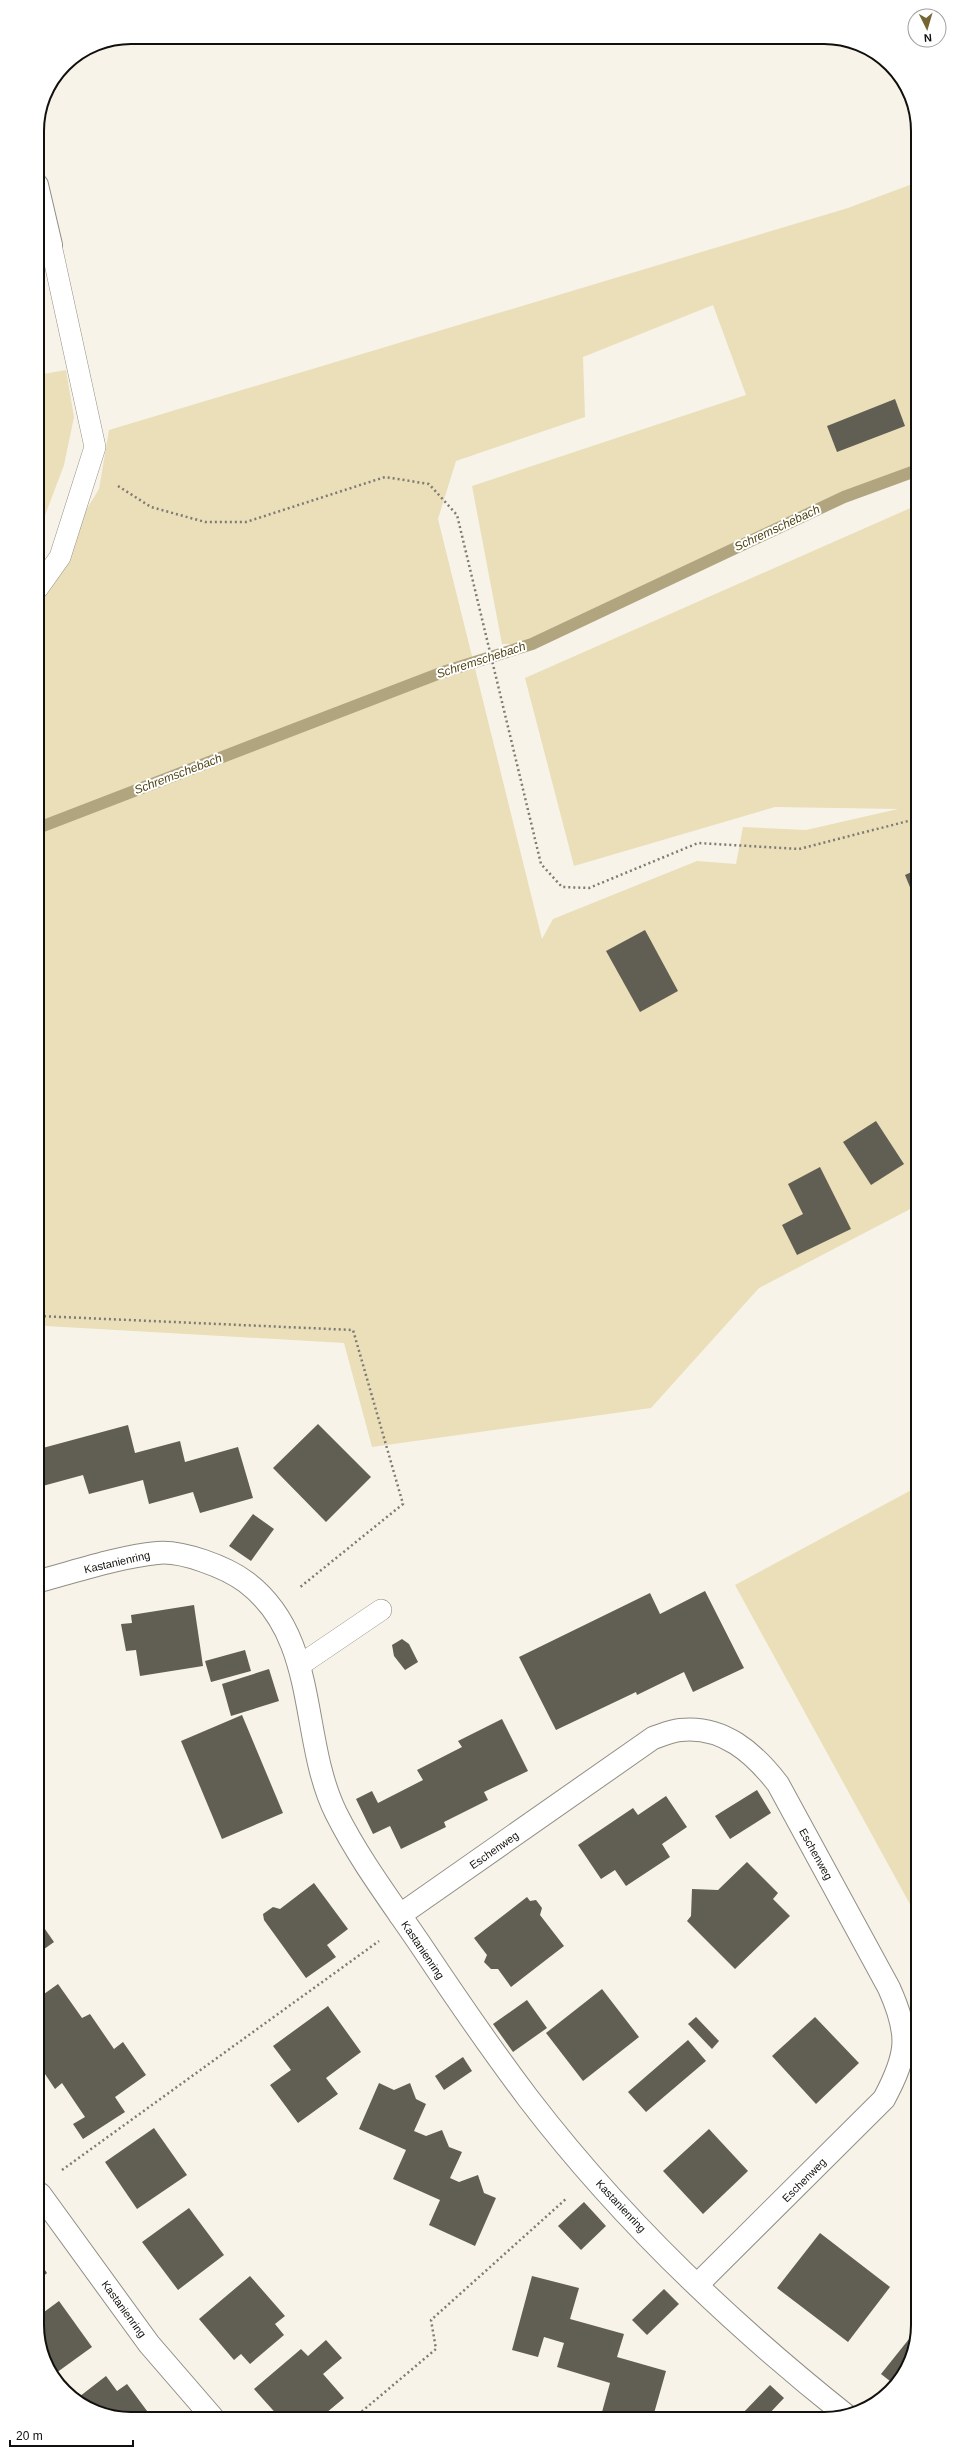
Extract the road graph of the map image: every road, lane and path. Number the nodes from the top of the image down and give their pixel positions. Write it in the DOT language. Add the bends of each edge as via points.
graph roads {
  1 [pos="44,215"];
  2 [pos="51,245"];
  3 [pos="95,447"];
  4 [pos="44,580"];
  5 [pos="911,820"];
  6 [pos="44,1316"];
  7 [pos="44,1580"];
  8 [pos="274,1609"];
  9 [pos="381,1610"];
  10 [pos="300,1665"];
  11 [pos="400,1915"];
  12 [pos="59,2172"];
  13 [pos="593,2175"];
  14 [pos="44,2200"];
  15 [pos="697,2285"];
  16 [pos="840,2410"];
  17 [pos="208,2412"];
  18 [pos="361,2412"];
  1 -- 2 [label="street"];
  2 -- 3 [label="lane"];
  3 -- 4 [label="lane" via="60,557"];
  3 -- 5 [label="path" via="117,486 151,507 205,522 246,522 385,476 429,484 457,515 541,864 562,887 589,888 698,843 799,849"];
  6 -- 8 [label="path" via="353,1330 403,1504"];
  7 -- 8 [label="street, Kastanienring" via="159,1552 183,1555 213,1565 245,1581"];
  8 -- 10 [label="street, Kastanienring" via="292,1643"];
  9 -- 10 [label="lane"];
  10 -- 11 [label="street, Kastanienring" via="320,1768 336,1812"];
  11 -- 12 [label="path" via="379,1941"];
  11 -- 13 [label="street, Kastanienring" via="452,1993 525,2094"];
  11 -- 15 [label="street, Eschenweg" via="653,1738 680,1730 700,1731 726,1737 744,1747 762,1762 778,1784 889,1988 898,2008 904,2032 904,2050 899,2071 884,2099"];
  13 -- 15 [label="street, Kastanienring"];
  13 -- 18 [label="path" via="431,2320 436,2349"];
  14 -- 17 [label="street, Kastanienring" via="149,2344"];
  15 -- 16 [label="street, Kastanienring" via="765,2348"];
}
